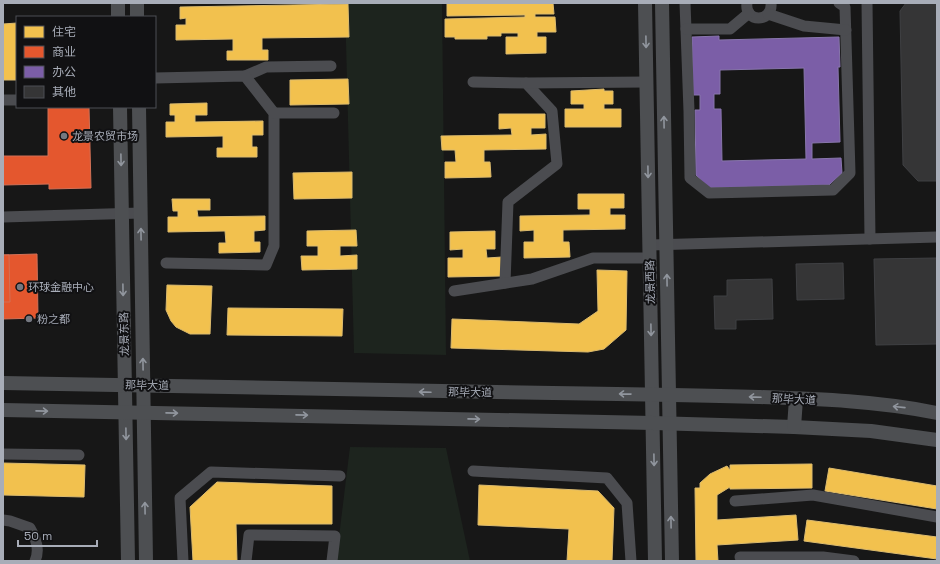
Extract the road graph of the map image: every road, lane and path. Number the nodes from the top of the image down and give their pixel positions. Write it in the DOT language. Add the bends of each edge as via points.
graph roads {
  1 [pos="118,3"];
  2 [pos="137,3"];
  3 [pos="645,3"];
  4 [pos="662,3"];
  5 [pos="685,3"];
  6 [pos="771,3"];
  7 [pos="839,3"];
  8 [pos="867,3"];
  9 [pos="748,8"];
  10 [pos="768,14"];
  11 [pos="118,16"];
  12 [pos="137,16"];
  13 [pos="686,29"];
  14 [pos="846,30"];
  15 [pos="331,66"];
  16 [pos="245,76"];
  17 [pos="156,78"];
  18 [pos="473,82"];
  19 [pos="647,82"];
  20 [pos="526,83"];
  21 [pos="3,100"];
  22 [pos="16,100"];
  23 [pos="120,108"];
  24 [pos="139,108"];
  25 [pos="274,113"];
  26 [pos="334,113"];
  27 [pos="141,213"];
  28 [pos="122,214"];
  29 [pos="3,217"];
  30 [pos="937,237"];
  31 [pos="870,238"];
  32 [pos="666,244"];
  33 [pos="650,252"];
  34 [pos="166,263"];
  35 [pos="505,283"];
  36 [pos="454,291"];
  37 [pos="3,383"];
  38 [pos="125,385"];
  39 [pos="144,385"];
  40 [pos="652,394"];
  41 [pos="669,395"];
  42 [pos="796,398"];
  43 [pos="3,410"];
  44 [pos="125,412"];
  45 [pos="143,412"];
  46 [pos="937,413"];
  47 [pos="653,422"];
  48 [pos="669,423"];
  49 [pos="794,427"];
  50 [pos="937,440"];
  51 [pos="3,454"];
  52 [pos="78,455"];
  53 [pos="473,471"];
  54 [pos="340,476"];
  55 [pos="735,500"];
  56 [pos="937,517"];
  57 [pos="3,520"];
  58 [pos="740,558"];
  59 [pos="808,559"];
  60 [pos="35,561"];
  61 [pos="128,561"];
  62 [pos="146,561"];
  63 [pos="183,561"];
  64 [pos="246,561"];
  65 [pos="332,561"];
  66 [pos="630,561"];
  67 [pos="655,561"];
  68 [pos="672,561"];
  69 [pos="854,561"];
  1 -- 11 [label="main road"];
  2 -- 12 [label="main road"];
  3 -- 19 [label="main road, 龙景西路, one-way"];
  32 -- 4 [label="main road, 龙景西路, one-way"];
  5 -- 13 [label="street"];
  6 -- 10 [label="street"];
  7 -- 14 [label="street" via="845,7"];
  8 -- 31 [label="street"];
  9 -- 10 [label="street" via="756,18"];
  9 -- 13 [label="street" via="730,29"];
  10 -- 14 [label="street" via="804,26"];
  13 -- 14 [label="street" via="690,178 708,193 833,190 850,173"];
  15 -- 16 [label="street" via="266,67"];
  16 -- 17 [label="street"];
  16 -- 25 [label="street"];
  18 -- 20 [label="street"];
  19 -- 20 [label="street"];
  19 -- 33 [label="main road, 龙景西路, one-way"];
  20 -- 35 [label="street" via="552,111 558,164 508,202"];
  21 -- 22 [label="street"];
  23 -- 28 [label="main road, 龙景东路, one-way"];
  24 -- 27 [label="main road, 龙景东路"];
  25 -- 26 [label="street"];
  25 -- 34 [label="street" via="274,246 266,265"];
  27 -- 28 [label="street"];
  39 -- 27 [label="main road, 龙景东路, one-way"];
  28 -- 29 [label="street"];
  28 -- 38 [label="main road, 龙景东路, one-way"];
  30 -- 31 [label="street"];
  31 -- 32 [label="street"];
  32 -- 33 [label="street"];
  41 -- 32 [label="main road, 龙景西路, one-way"];
  33 -- 35 [label="street" via="593,258 532,279"];
  33 -- 40 [label="main road, 龙景西路, one-way"];
  35 -- 36 [label="street"];
  37 -- 38 [label="main road, 那毕大道"];
  38 -- 39 [label="main road, 那毕大道"];
  38 -- 44 [label="main road, 龙景东路"];
  40 -- 39 [label="main road, 那毕大道, one-way"];
  39 -- 45 [label="main road, 龙景东路"];
  40 -- 41 [label="main road, 那毕大道"];
  40 -- 47 [label="main road, 龙景西路"];
  42 -- 41 [label="main road, 那毕大道, one-way"];
  41 -- 48 [label="main road, 龙景西路"];
  46 -- 42 [label="main road, 那毕大道, one-way" via="915,408"];
  42 -- 49 [label="main road"];
  43 -- 44 [label="main road, one-way"];
  44 -- 45 [label="main road"];
  44 -- 61 [label="main road, 龙景东路, one-way"];
  45 -- 47 [label="main road, one-way"];
  62 -- 45 [label="main road, 龙景东路, one-way"];
  47 -- 48 [label="main road"];
  47 -- 67 [label="main road, 龙景西路, one-way"];
  48 -- 49 [label="main road"];
  68 -- 48 [label="main road, 龙景西路, one-way"];
  49 -- 50 [label="main road" via="871,431"];
  51 -- 52 [label="street"];
  53 -- 66 [label="street" via="608,478 627,503"];
  54 -- 63 [label="street" via="210,472 180,498"];
  55 -- 56 [label="street" via="813,495"];
  57 -- 60 [label="street" via="30,528 37,540"];
  58 -- 59 [label="street"];
  59 -- 69 [label="street" via="824,556"];
  64 -- 65 [label="street" via="249,535 335,536"];
}
